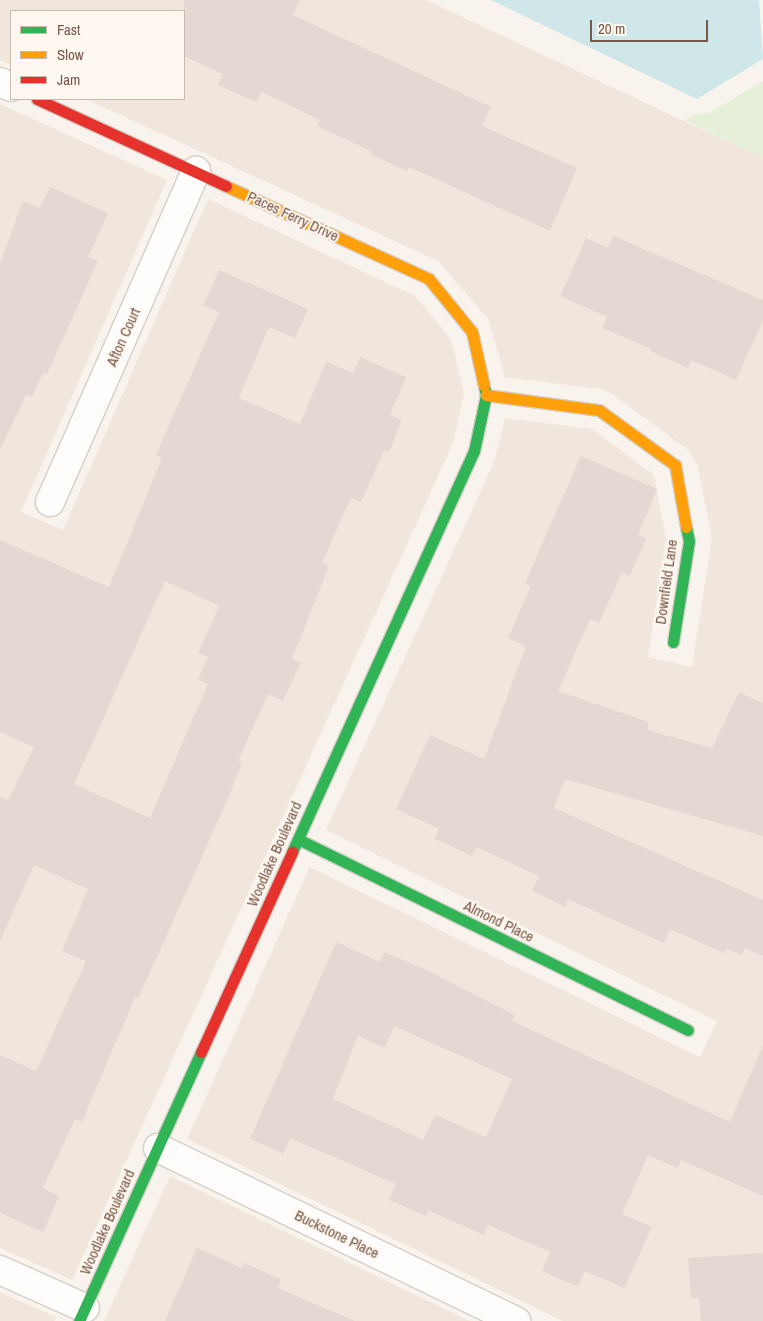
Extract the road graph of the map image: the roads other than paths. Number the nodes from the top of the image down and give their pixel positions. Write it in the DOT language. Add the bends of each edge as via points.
graph roads {
  1 [pos="39,100"];
  2 [pos="196,171"];
  3 [pos="486,395"];
  4 [pos="50,502"];
  5 [pos="673,642"];
  6 [pos="298,839"];
  7 [pos="688,1030"];
  8 [pos="158,1148"];
  9 [pos="0,1270"];
  10 [pos="82,1314"];
  11 [pos="516,1321"];
  1 -- 2 [label="street, Paces Ferry Drive"];
  2 -- 3 [label="street, Paces Ferry Drive" via="429,279 472,332"];
  2 -- 4 [label="street, Afton Court"];
  3 -- 5 [label="street, Downfield Lane" via="599,410 675,465 689,541"];
  3 -- 6 [label="street, Woodlake Boulevard" via="474,451"];
  6 -- 7 [label="street, Almond Place"];
  6 -- 8 [label="street, Woodlake Boulevard"];
  8 -- 10 [label="street, Woodlake Boulevard"];
  8 -- 11 [label="street, Buckstone Place"];
  9 -- 10 [label="street"];
}
